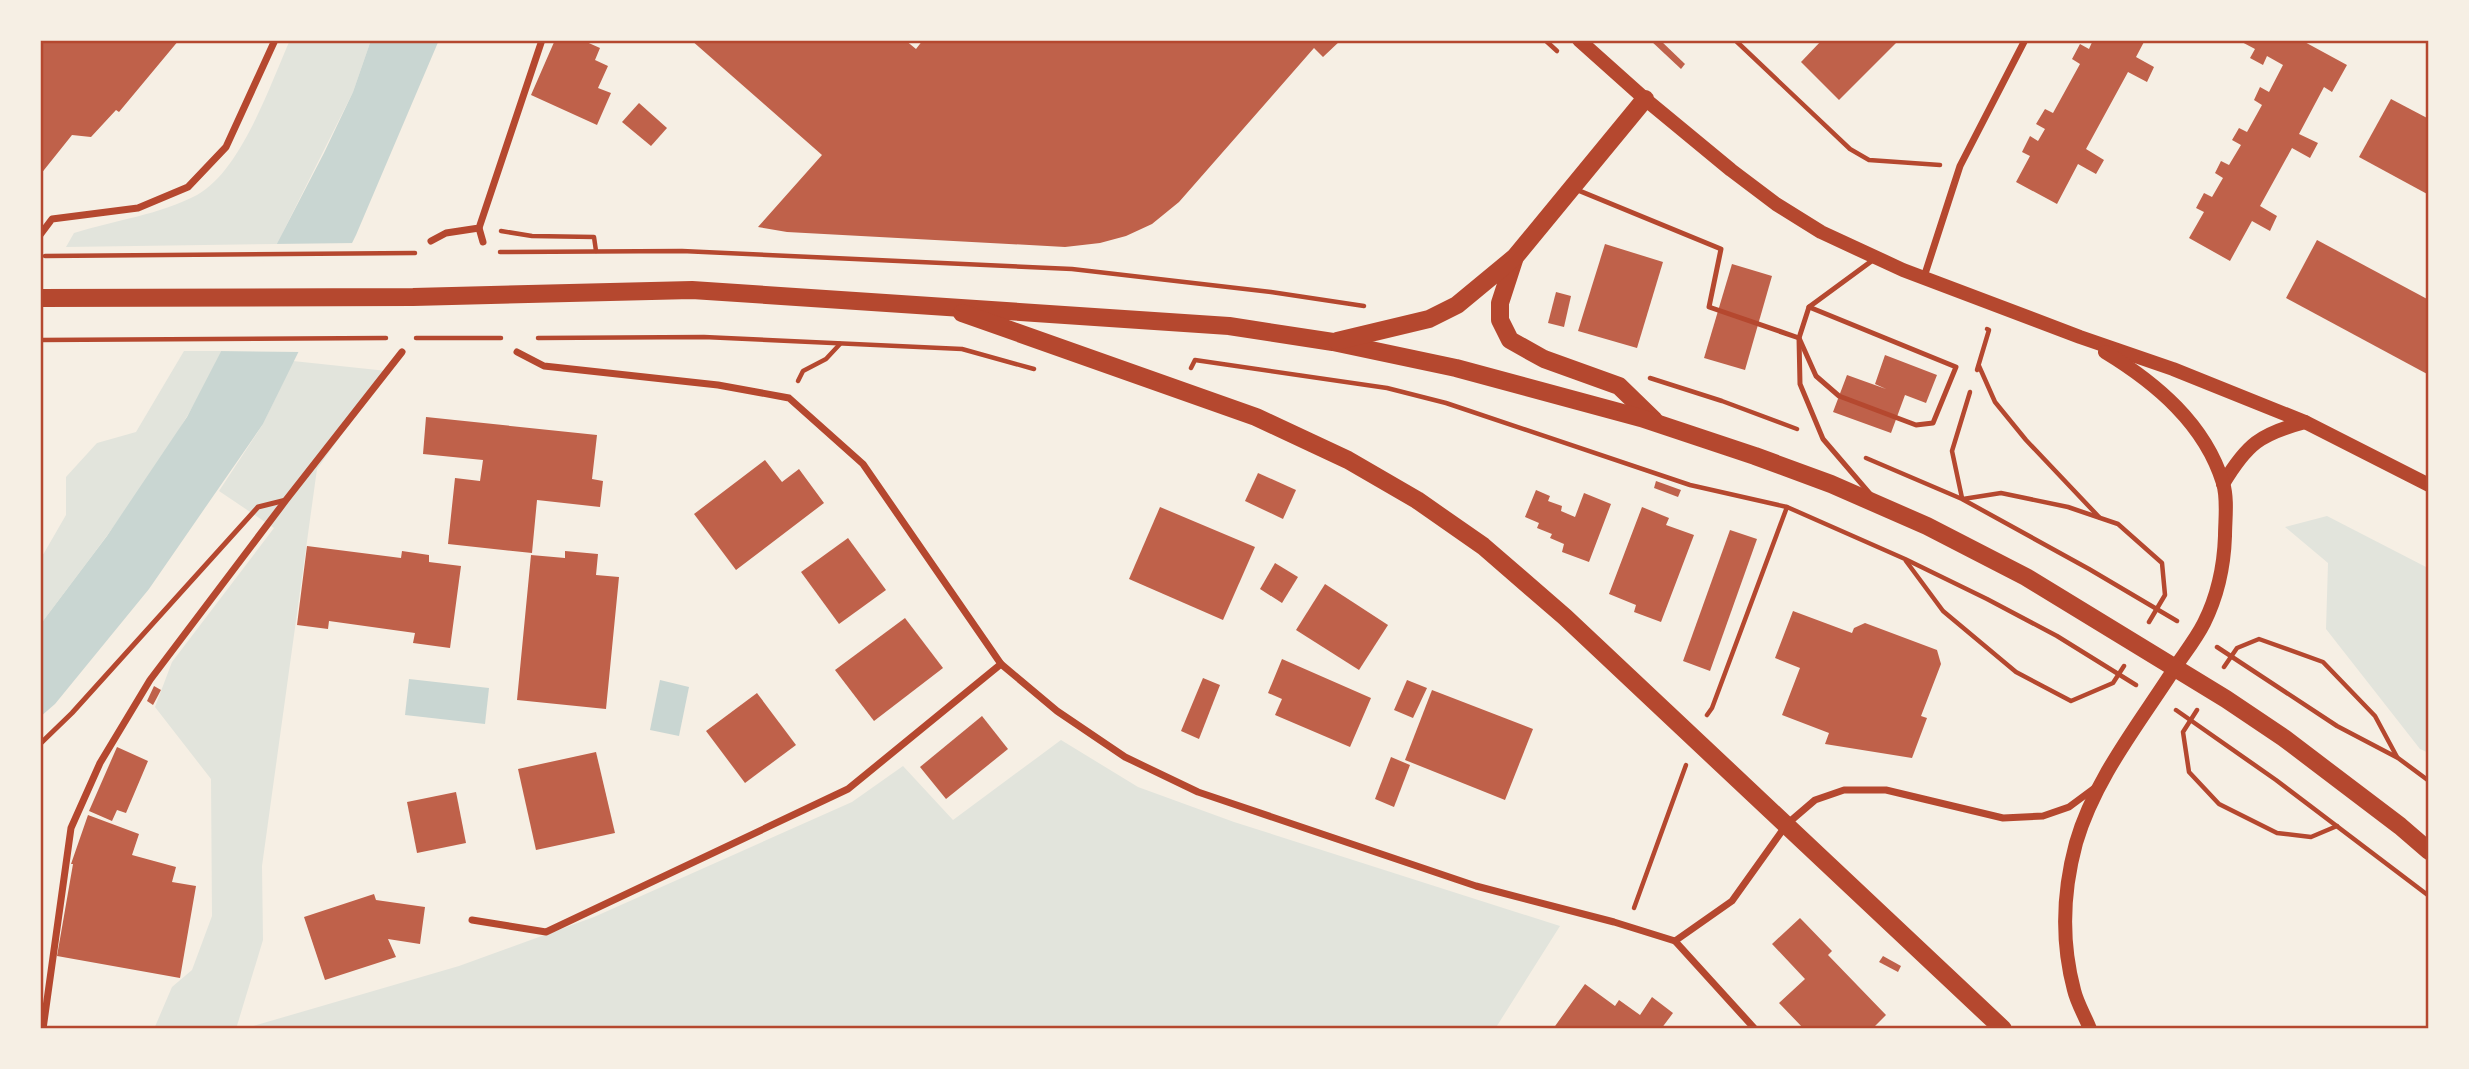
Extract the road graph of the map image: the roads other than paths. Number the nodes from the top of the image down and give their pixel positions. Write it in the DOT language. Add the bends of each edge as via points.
graph roads {
  1 [pos="275,40"];
  2 [pos="542,40"];
  3 [pos="1579,40"];
  4 [pos="2025,40"];
  5 [pos="1645,99"];
  6 [pos="1572,187"];
  7 [pos="479,228"];
  8 [pos="40,235"];
  9 [pos="431,242"];
  10 [pos="483,242"];
  11 [pos="1515,257"];
  12 [pos="1877,258"];
  13 [pos="1924,277"];
  14 [pos="40,298"];
  15 [pos="939,305"];
  16 [pos="1809,307"];
  17 [pos="2080,337"];
  18 [pos="1799,338"];
  19 [pos="1333,342"];
  20 [pos="402,352"];
  21 [pos="517,352"];
  22 [pos="2305,422"];
  23 [pos="1659,424"];
  24 [pos="2223,484"];
  25 [pos="2429,485"];
  26 [pos="286,500"];
  27 [pos="1879,505"];
  28 [pos="1001,664"];
  29 [pos="40,744"];
  30 [pos="2101,783"];
  31 [pos="1787,824"];
  32 [pos="2429,851"];
  33 [pos="472,920"];
  34 [pos="1675,941"];
  35 [pos="43,1029"];
  36 [pos="1755,1029"];
  37 [pos="2003,1029"];
  38 [pos="2091,1029"];
  1 -- 8 [label="street" via="226,147 188,187 138,208 52,219"];
  2 -- 7 [label="street"];
  3 -- 5 [label="main road"];
  4 -- 13 [label="street" via="1960,166"];
  5 -- 6 [label="main road"];
  5 -- 12 [label="main road" via="1776,204"];
  6 -- 11 [label="main road"];
  6 -- 18 [label="lane" via="1721,250 1709,307"];
  7 -- 9 [label="street" via="446,233"];
  7 -- 10 [label="street"];
  11 -- 19 [label="main road" via="1458,305 1429,319"];
  11 -- 23 [label="main road" via="1500,303 1500,320 1510,340 1544,359 1619,386"];
  12 -- 13 [label="main road"];
  12 -- 16 [label="lane"];
  13 -- 17 [label="main road"];
  14 -- 15 [label="main road" via="413,297 692,290"];
  15 -- 19 [label="main road" via="1229,326"];
  15 -- 31 [label="main road" via="1255,417 1348,460 1417,500 1483,546 1555,608"];
  16 -- 18 [label="lane"];
  16 -- 18 [label="lane" via="1956,366 1933,423 1916,425 1839,396 1816,376"];
  17 -- 22 [label="main road"];
  17 -- 24 [label="main road" via="2139,373 2177,406 2203,440"];
  18 -- 27 [label="lane" via="1800,384 1824,439"];
  19 -- 23 [label="main road" via="1456,368"];
  20 -- 26 [label="street"];
  21 -- 28 [label="street" via="544,366 718,385 789,398 863,464"];
  22 -- 24 [label="main road" via="2253,443"];
  22 -- 25 [label="main road"];
  23 -- 27 [label="main road"];
  24 -- 30 [label="main road" via="2225,554 2204,624"];
  26 -- 29 [label="lane" via="258,507"];
  26 -- 35 [label="street" via="150,680 100,763 71,828"];
  27 -- 32 [label="main road" via="2026,577 2226,699 2284,738"];
  28 -- 33 [label="street" via="848,789 546,932"];
  28 -- 34 [label="street" via="1125,757 1198,792 1476,886"];
  30 -- 31 [label="street" via="2069,807 2043,816 2003,818 1886,790 1844,790 1815,800"];
  30 -- 38 [label="main road" via="2077,841 2066,892 2065,944 2074,992"];
  31 -- 34 [label="street" via="1732,901"];
  31 -- 37 [label="main road"];
  34 -- 36 [label="street"];
}
